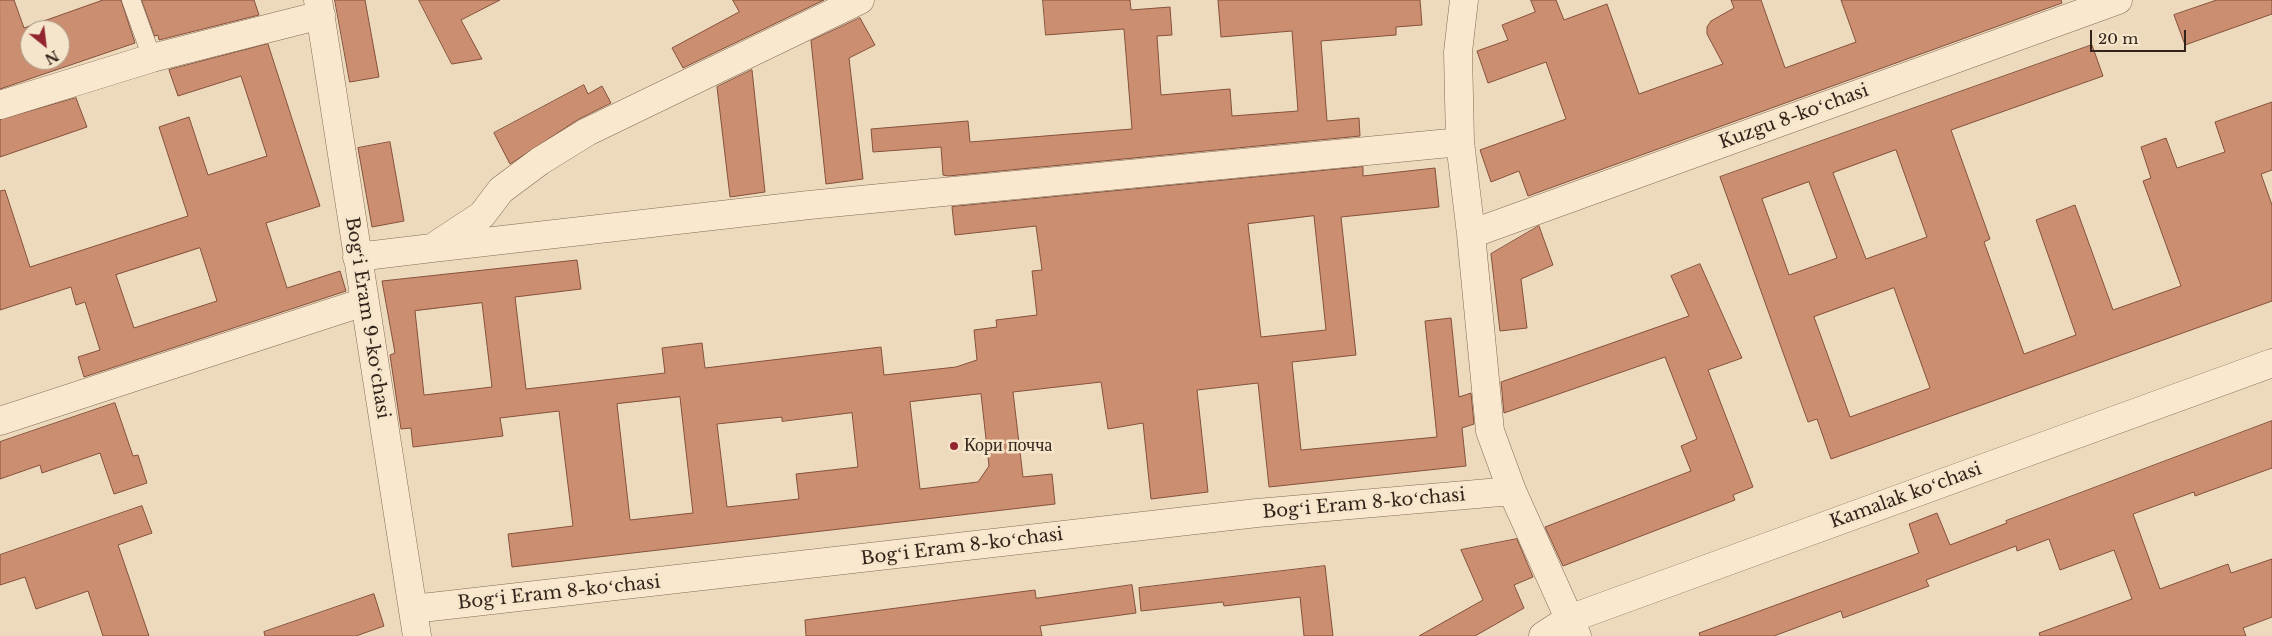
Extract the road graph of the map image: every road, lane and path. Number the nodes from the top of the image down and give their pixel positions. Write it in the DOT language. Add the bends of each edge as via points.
graph roads {
  1 [pos="131,0"];
  2 [pos="860,0"];
  3 [pos="1464,0"];
  4 [pos="2118,0"];
  5 [pos="319,8"];
  6 [pos="152,58"];
  7 [pos="0,105"];
  8 [pos="1460,142"];
  9 [pos="1471,234"];
  10 [pos="432,248"];
  11 [pos="357,257"];
  12 [pos="364,302"];
  13 [pos="2272,363"];
  14 [pos="0,421"];
  15 [pos="1512,491"];
  16 [pos="413,610"];
  17 [pos="1573,627"];
  18 [pos="417,636"];
  19 [pos="1543,636"];
  1 -- 6 [label="lane"];
  2 -- 10 [label="street" via="587,132 501,190 482,215"];
  3 -- 8 [label="street" via="1458,52"];
  4 -- 9 [label="street, Kuzgu 8-koʻchasi"];
  5 -- 6 [label="street"];
  5 -- 11 [label="street, Bogʻi Eram 9-koʻchasi"];
  6 -- 7 [label="street"];
  8 -- 9 [label="street"];
  8 -- 10 [label="street" via="809,205"];
  9 -- 15 [label="street" via="1490,431"];
  10 -- 11 [label="street"];
  11 -- 12 [label="street, Bogʻi Eram 9-koʻchasi"];
  12 -- 14 [label="street"];
  12 -- 16 [label="street, Bogʻi Eram 9-koʻchasi"];
  13 -- 17 [label="street, Kamalak koʻchasi"];
  15 -- 16 [label="street, Bogʻi Eram 8-koʻchasi" via="1257,513"];
  15 -- 17 [label="street"];
  16 -- 18 [label="street, Bogʻi Eram 9-koʻchasi"];
  17 -- 19 [label="street, Kamalak koʻchasi"];
}
